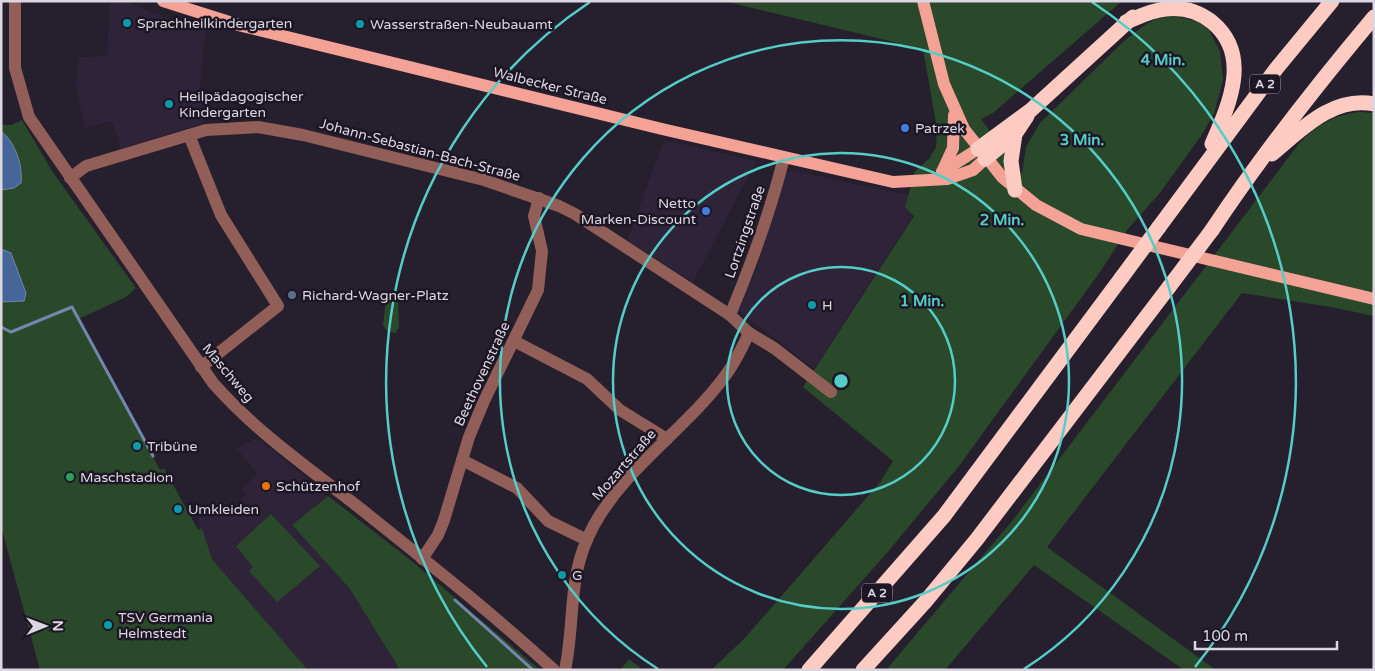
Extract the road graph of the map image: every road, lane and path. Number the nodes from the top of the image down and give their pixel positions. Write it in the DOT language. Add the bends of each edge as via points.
graph roads {
  1 [pos="15,1"];
  2 [pos="163,1"];
  3 [pos="923,1"];
  4 [pos="1163,1"];
  5 [pos="1332,1"];
  6 [pos="1374,17"];
  7 [pos="1126,22"];
  8 [pos="1374,104"];
  9 [pos="954,110"];
  10 [pos="1031,110"];
  11 [pos="1016,134"];
  12 [pos="189,135"];
  13 [pos="982,154"];
  14 [pos="784,158"];
  15 [pos="1201,170"];
  16 [pos="1252,171"];
  17 [pos="938,176"];
  18 [pos="70,178"];
  19 [pos="1014,190"];
  20 [pos="539,198"];
  21 [pos="1374,299"];
  22 [pos="730,315"];
  23 [pos="749,333"];
  24 [pos="514,342"];
  25 [pos="200,367"];
  26 [pos="831,392"];
  27 [pos="667,438"];
  28 [pos="462,460"];
  29 [pos="587,540"];
  30 [pos="422,559"];
  31 [pos="554,670"];
  32 [pos="565,670"];
  33 [pos="809,670"];
  34 [pos="863,670"];
  1 -- 18 [label="street, Maschweg" via="15,62 21,94 29,117"];
  2 -- 14 [label="main road, Walbecker Straße" via="242,26"];
  3 -- 9 [label="main road" via="944,84"];
  4 -- 7 [label="highway"];
  5 -- 15 [label="highway, A 2" via="1276,69"];
  6 -- 16 [label="highway"];
  7 -- 10 [label="highway"];
  7 -- 15 [label="highway" via="1163,9 1194,11 1217,26 1232,48 1235,74 1232,90"];
  8 -- 16 [label="highway" via="1352,104 1328,111 1307,124"];
  9 -- 13 [label="main road"];
  9 -- 17 [label="main road" via="953,148"];
  10 -- 11 [label="highway"];
  10 -- 13 [label="highway"];
  11 -- 13 [label="highway"];
  11 -- 19 [label="highway" via="1011,161"];
  12 -- 18 [label="street, Johann-Sebastian-Bach-Straße" via="86,166"];
  12 -- 20 [label="street, Johann-Sebastian-Bach-Straße" via="228,128 271,128 484,180"];
  12 -- 25 [label="street" via="221,215 278,306"];
  13 -- 17 [label="main road, Walbecker Straße" via="969,173 947,180"];
  13 -- 19 [label="main road"];
  14 -- 17 [label="main road, Walbecker Straße" via="893,182"];
  14 -- 22 [label="street, Lortzingstraße" via="756,253"];
  15 -- 33 [label="highway, A 2, bridge" via="944,516"];
  16 -- 34 [label="highway, bridge" via="1170,287 1008,500 925,602"];
  18 -- 25 [label="street, Maschweg"];
  19 -- 21 [label="main road" via="1081,229"];
  20 -- 22 [label="street, Johann-Sebastian-Bach-Straße" via="575,214"];
  20 -- 24 [label="street, Beethovenstraße" via="534,216 542,251 541,276 538,290"];
  22 -- 23 [label="street, Johann-Sebastian-Bach-Straße"];
  23 -- 26 [label="street, Johann-Sebastian-Bach-Straße"];
  23 -- 27 [label="street, Mozartstraße" via="724,377"];
  24 -- 27 [label="street" via="587,379 620,410"];
  24 -- 28 [label="street, Beethovenstraße" via="484,401"];
  25 -- 30 [label="street, Maschweg" via="236,408"];
  27 -- 29 [label="street, Mozartstraße" via="613,496"];
  28 -- 29 [label="street" via="517,488 548,521"];
  28 -- 30 [label="street, Beethovenstraße" via="438,535"];
  29 -- 32 [label="street, Mozartstraße" via="572,593"];
  30 -- 31 [label="street, Maschweg"];
}
